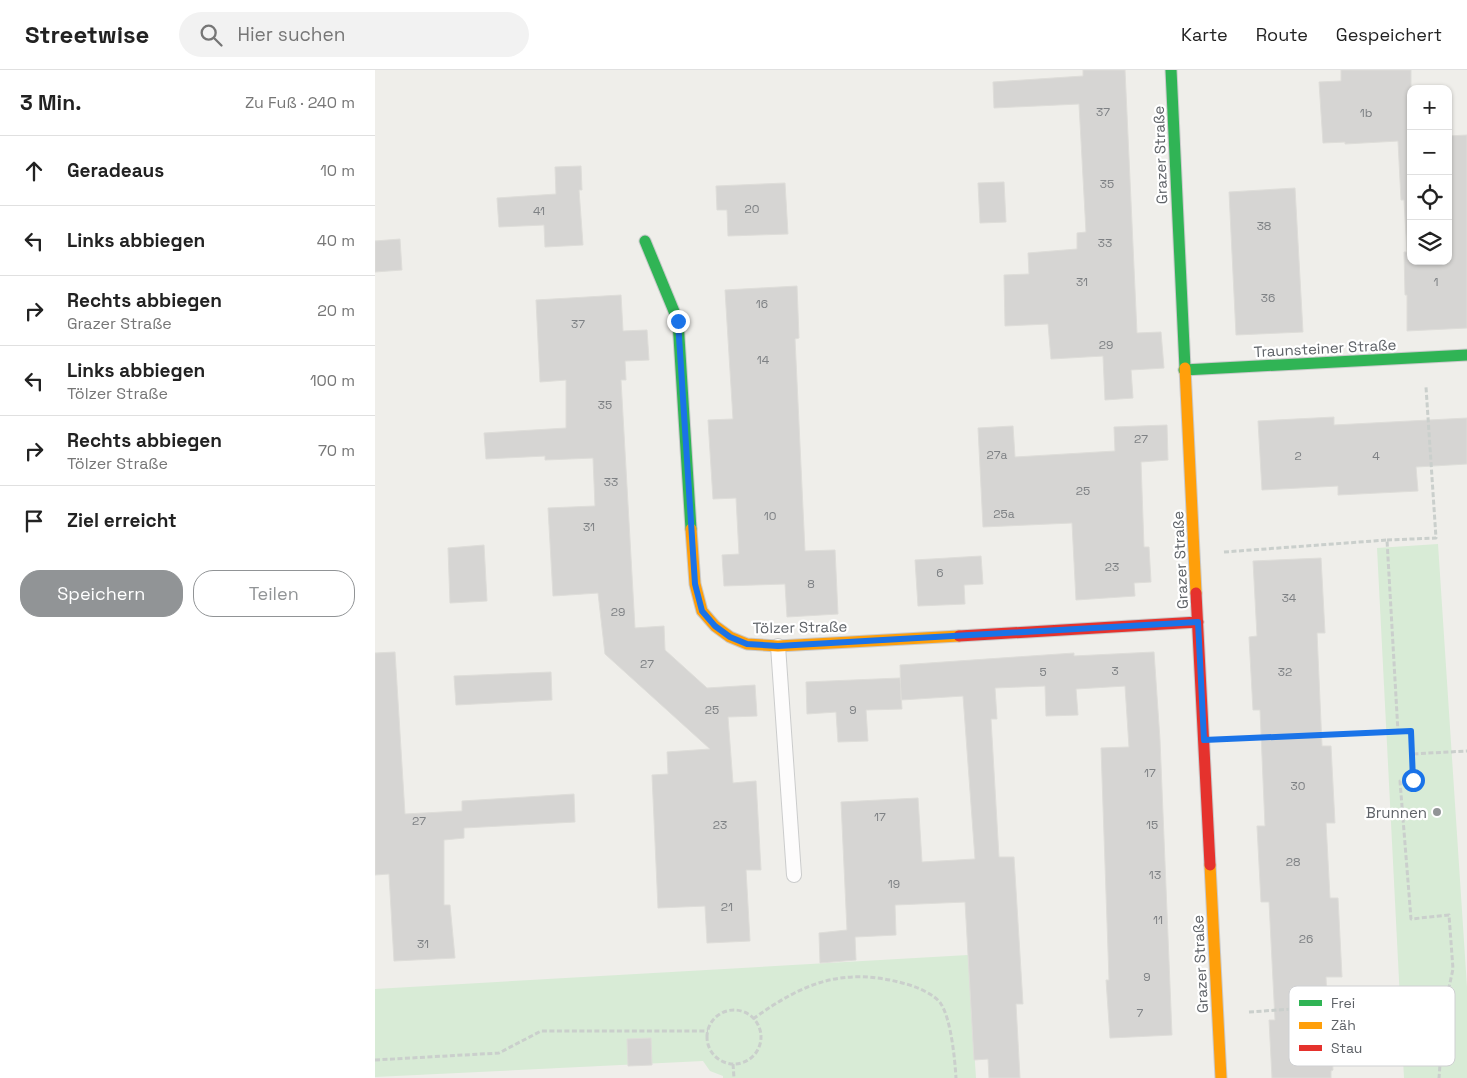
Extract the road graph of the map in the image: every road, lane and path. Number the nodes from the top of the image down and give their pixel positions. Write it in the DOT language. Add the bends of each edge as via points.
graph roads {
  1 [pos="1171,70"];
  2 [pos="645,241"];
  3 [pos="1467,355"];
  4 [pos="1424,357"];
  5 [pos="1184,370"];
  6 [pos="1387,540"];
  7 [pos="1194,554"];
  8 [pos="1198,622"];
  9 [pos="778,646"];
  10 [pos="1398,732"];
  11 [pos="1204,740"];
  12 [pos="1467,751"];
  13 [pos="1412,754"];
  14 [pos="794,875"];
  15 [pos="1449,986"];
  16 [pos="1289,1010"];
  17 [pos="1218,1015"];
  18 [pos="753,1019"];
  19 [pos="708,1031"];
  20 [pos="375,1060"];
  21 [pos="733,1064"];
  22 [pos="734,1078"];
  23 [pos="956,1078"];
  24 [pos="1221,1078"];
  1 -- 5 [label="street, Grazer Straße"];
  2 -- 9 [label="street, Tölzer Straße" via="678,321 695,584 702,611 730,637 747,644"];
  3 -- 4 [label="street, Traunsteiner Straße"];
  4 -- 5 [label="street, Traunsteiner Straße"];
  4 -- 6 [label="path" via="1436,538"];
  5 -- 7 [label="street, Grazer Straße"];
  6 -- 7 [label="path"];
  6 -- 10 [label="path"];
  7 -- 8 [label="street, Grazer Straße"];
  8 -- 9 [label="street, Tölzer Straße"];
  8 -- 11 [label="street, Grazer Straße"];
  9 -- 14 [label="lane"];
  10 -- 11 [label="path"];
  10 -- 13 [label="path" via="1411,731"];
  11 -- 17 [label="street, Grazer Straße"];
  12 -- 13 [label="path"];
  13 -- 15 [label="path" via="1413,780 1400,780 1411,919 1449,915 1453,969"];
  16 -- 17 [label="path"];
  17 -- 24 [label="street, Grazer Straße"];
  18 -- 19 [label="path" via="739,1011 731,1011 716,1017"];
  18 -- 21 [label="path" via="760,1033 758,1049 747,1060"];
  18 -- 23 [label="path" via="795,992 842,977 895,981 918,987 941,1002 949,1025"];
  19 -- 20 [label="path" via="541,1031 499,1053"];
  19 -- 21 [label="path" via="707,1040 715,1056"];
  21 -- 22 [label="path"];
}
